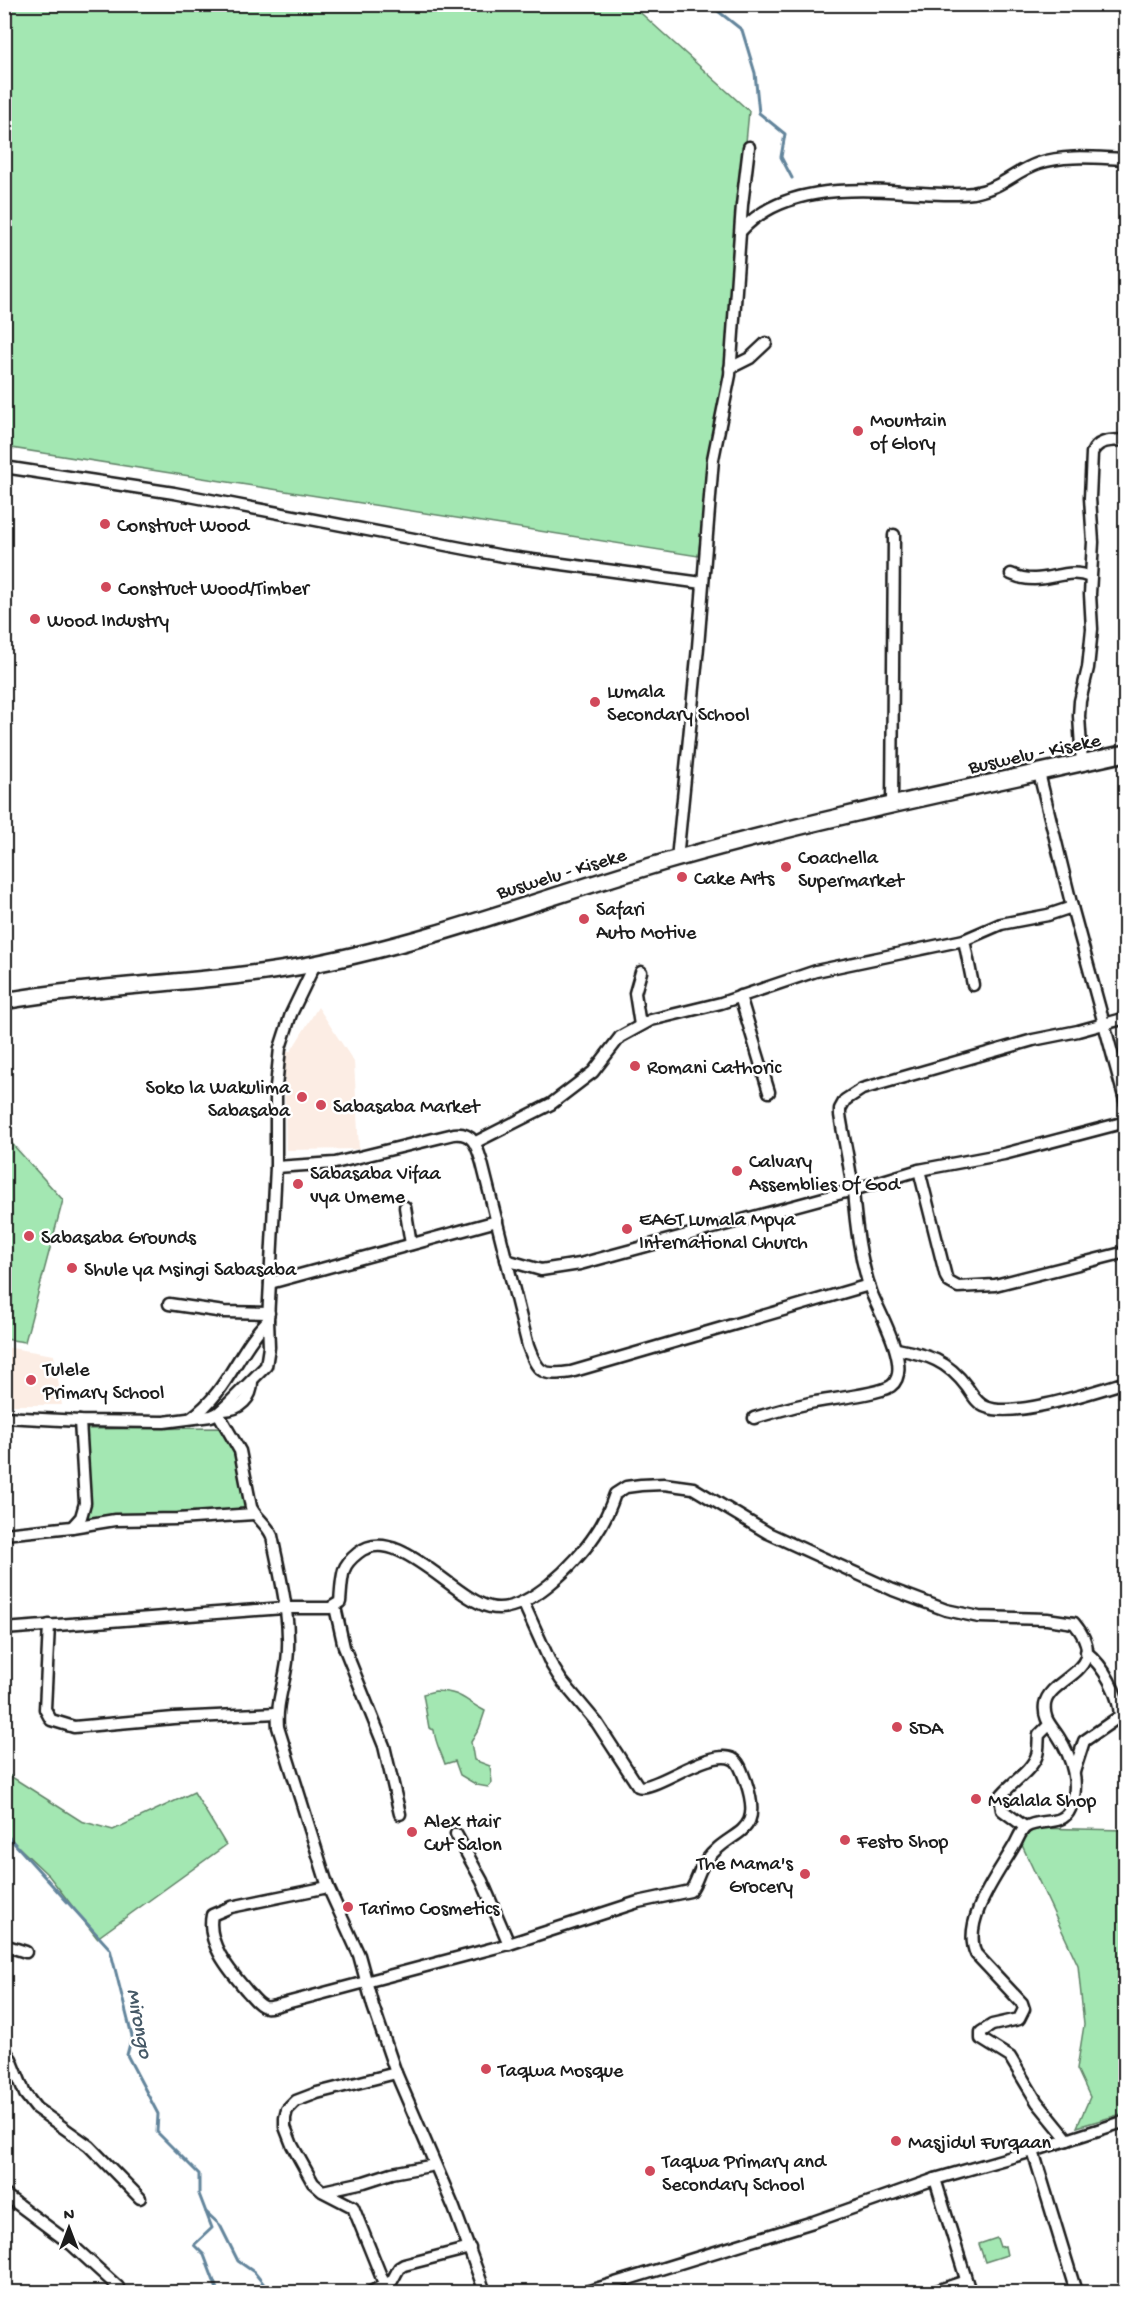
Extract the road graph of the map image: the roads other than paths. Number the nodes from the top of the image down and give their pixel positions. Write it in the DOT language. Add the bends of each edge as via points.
graph roads {
  1 [pos="749,147"];
  2 [pos="1125,159"];
  3 [pos="740,231"];
  4 [pos="766,343"];
  5 [pos="730,368"];
  6 [pos="1125,441"];
  7 [pos="4,467"];
  8 [pos="894,535"];
  9 [pos="1011,574"];
  10 [pos="1090,577"];
  11 [pos="702,583"];
  12 [pos="1125,753"];
  13 [pos="1082,763"];
  14 [pos="1039,773"];
  15 [pos="892,805"];
  16 [pos="677,859"];
  17 [pos="1072,907"];
  18 [pos="963,940"];
  19 [pos="315,964"];
  20 [pos="641,972"];
  21 [pos="973,986"];
  22 [pos="740,996"];
  23 [pos="4,1001"];
  24 [pos="1125,1018"];
  25 [pos="640,1024"];
  26 [pos="1105,1024"];
  27 [pos="769,1092"];
  28 [pos="1125,1104"];
  29 [pos="1125,1122"];
  30 [pos="476,1142"];
  31 [pos="276,1167"];
  32 [pos="919,1170"];
  33 [pos="853,1190"];
  34 [pos="405,1208"];
  35 [pos="497,1221"];
  36 [pos="411,1244"];
  37 [pos="1125,1252"];
  38 [pos="506,1260"];
  39 [pos="270,1283"];
  40 [pos="869,1285"];
  41 [pos="169,1304"];
  42 [pos="268,1316"];
  43 [pos="897,1349"];
  44 [pos="1125,1382"];
  45 [pos="220,1412"];
  46 [pos="4,1417"];
  47 [pos="754,1418"];
  48 [pos="188,1420"];
  49 [pos="80,1421"];
  50 [pos="254,1514"];
  51 [pos="72,1527"];
  52 [pos="4,1534"];
  53 [pos="522,1602"];
  54 [pos="335,1607"];
  55 [pos="284,1608"];
  56 [pos="49,1625"];
  57 [pos="4,1629"];
  58 [pos="1086,1652"];
  59 [pos="277,1713"];
  60 [pos="1123,1714"];
  61 [pos="1049,1725"];
  62 [pos="1074,1772"];
  63 [pos="400,1814"];
  64 [pos="1025,1827"];
  65 [pos="456,1834"];
  66 [pos="328,1887"];
  67 [pos="509,1944"];
  68 [pos="4,1946"];
  69 [pos="26,1952"];
  70 [pos="366,1981"];
  71 [pos="4,2049"];
  72 [pos="396,2073"];
  73 [pos="1125,2121"];
  74 [pos="1068,2140"];
  75 [pos="1033,2151"];
  76 [pos="435,2165"];
  77 [pos="935,2179"];
  78 [pos="322,2191"];
  79 [pos="4,2194"];
  80 [pos="140,2198"];
  81 [pos="470,2248"];
  82 [pos="966,2281"];
  83 [pos="385,2286"];
  84 [pos="118,2287"];
  85 [pos="370,2292"];
  86 [pos="485,2292"];
  87 [pos="586,2292"];
  88 [pos="933,2292"];
  89 [pos="970,2292"];
  90 [pos="1076,2292"];
  1 -- 3 [label="street"];
  2 -- 3 [label="street" via="1048,161 1023,170 1000,186 973,192 942,195 880,190 801,196 762,211"];
  3 -- 5 [label="street"];
  4 -- 5 [label="street" via="750,358"];
  5 -- 11 [label="street" via="713,459"];
  6 -- 10 [label="street" via="1101,442 1092,453"];
  7 -- 11 [label="street" via="174,493 503,556"];
  8 -- 15 [label="street"];
  9 -- 10 [label="street" via="1026,580 1073,574"];
  10 -- 13 [label="street" via="1091,645 1079,716"];
  11 -- 16 [label="street"];
  12 -- 13 [label="main road, Buswelu - Kiseke"];
  13 -- 14 [label="main road, Buswelu - Kiseke"];
  14 -- 15 [label="main road, Buswelu - Kiseke"];
  14 -- 17 [label="street"];
  15 -- 16 [label="main road, Buswelu - Kiseke"];
  16 -- 19 [label="main road, Buswelu - Kiseke" via="439,932"];
  17 -- 18 [label="street" via="1001,924"];
  17 -- 26 [label="street"];
  18 -- 21 [label="street"];
  18 -- 22 [label="street" via="825,969"];
  19 -- 23 [label="main road, Buswelu - Kiseke"];
  19 -- 31 [label="street" via="280,1048"];
  20 -- 25 [label="street" via="635,993"];
  22 -- 25 [label="street"];
  22 -- 27 [label="street"];
  24 -- 26 [label="street"];
  25 -- 30 [label="street" via="620,1037 592,1072 551,1104"];
  26 -- 28 [label="street"];
  26 -- 33 [label="street" via="1033,1040 851,1095 840,1109"];
  29 -- 32 [label="street" via="1025,1149"];
  30 -- 31 [label="street" via="459,1134 335,1163"];
  30 -- 35 [label="street"];
  31 -- 39 [label="street"];
  32 -- 33 [label="street"];
  32 -- 37 [label="street" via="946,1277 958,1287 996,1285"];
  33 -- 38 [label="street" via="557,1269 541,1270"];
  33 -- 40 [label="street"];
  34 -- 36 [label="street"];
  35 -- 36 [label="street"];
  35 -- 38 [label="street"];
  36 -- 39 [label="street"];
  38 -- 40 [label="street" via="535,1366 546,1374 571,1372"];
  39 -- 42 [label="street"];
  40 -- 43 [label="street"];
  41 -- 42 [label="street"];
  42 -- 45 [label="street" via="266,1366"];
  42 -- 48 [label="street" via="233,1373 201,1411"];
  43 -- 44 [label="street" via="940,1360 985,1407 1000,1410 1037,1406"];
  43 -- 47 [label="street" via="900,1367 891,1386"];
  45 -- 48 [label="street"];
  45 -- 50 [label="street" via="240,1451"];
  46 -- 49 [label="street"];
  48 -- 49 [label="street"];
  49 -- 51 [label="street" via="84,1503 81,1517"];
  50 -- 51 [label="street" via="115,1520"];
  50 -- 55 [label="street" via="272,1536"];
  51 -- 52 [label="street"];
  53 -- 54 [label="street" via="501,1609 484,1605 413,1558 395,1548 379,1546 362,1550 348,1563 340,1602"];
  53 -- 58 [label="street" via="554,1580 584,1551 620,1490 672,1484 693,1488 768,1533 946,1610 979,1617 1074,1623"];
  53 -- 67 [label="street" via="561,1680 597,1723 638,1786 648,1787 675,1773 729,1757 740,1766 752,1806 748,1825 705,1862 690,1891 638,1902"];
  54 -- 55 [label="street"];
  54 -- 63 [label="street" via="344,1647 384,1746"];
  55 -- 56 [label="street"];
  55 -- 59 [label="street" via="287,1661"];
  56 -- 57 [label="street"];
  56 -- 59 [label="street" via="45,1709 51,1720 74,1727"];
  58 -- 60 [label="street" via="1098,1662"];
  58 -- 61 [label="street" via="1081,1666 1046,1701"];
  59 -- 66 [label="street" via="282,1743"];
  60 -- 62 [label="street" via="1084,1741"];
  61 -- 62 [label="street" via="1059,1736"];
  61 -- 64 [label="street" via="1039,1735 1034,1761 1000,1797 1002,1810"];
  62 -- 64 [label="street" via="1069,1813 1057,1820"];
  64 -- 74 [label="street" via="986,1892 973,1946 1022,2004 1023,2014 1014,2022 992,2025 980,2036 1010,2056 1037,2103"];
  65 -- 67 [label="street" via="483,1881"];
  66 -- 70 [label="street" via="359,1955"];
  66 -- 70 [label="street" via="215,1912 211,1920 220,1955 264,2007"];
  67 -- 70 [label="street"];
  68 -- 69 [label="street"];
  70 -- 72 [label="street"];
  71 -- 80 [label="street" via="36,2108 89,2146"];
  72 -- 76 [label="street"];
  72 -- 78 [label="street" via="317,2093 296,2101 287,2110 285,2127 292,2145 313,2183"];
  73 -- 74 [label="street"];
  74 -- 75 [label="street"];
  75 -- 77 [label="street"];
  75 -- 90 [label="street"];
  76 -- 78 [label="street"];
  76 -- 81 [label="street"];
  77 -- 82 [label="street"];
  77 -- 87 [label="street" via="813,2222"];
  78 -- 83 [label="street" via="353,2207"];
  79 -- 84 [label="street" via="72,2245"];
  81 -- 83 [label="street" via="404,2265"];
  81 -- 86 [label="street"];
  82 -- 88 [label="street"];
  82 -- 89 [label="street"];
  83 -- 85 [label="street"];
}
